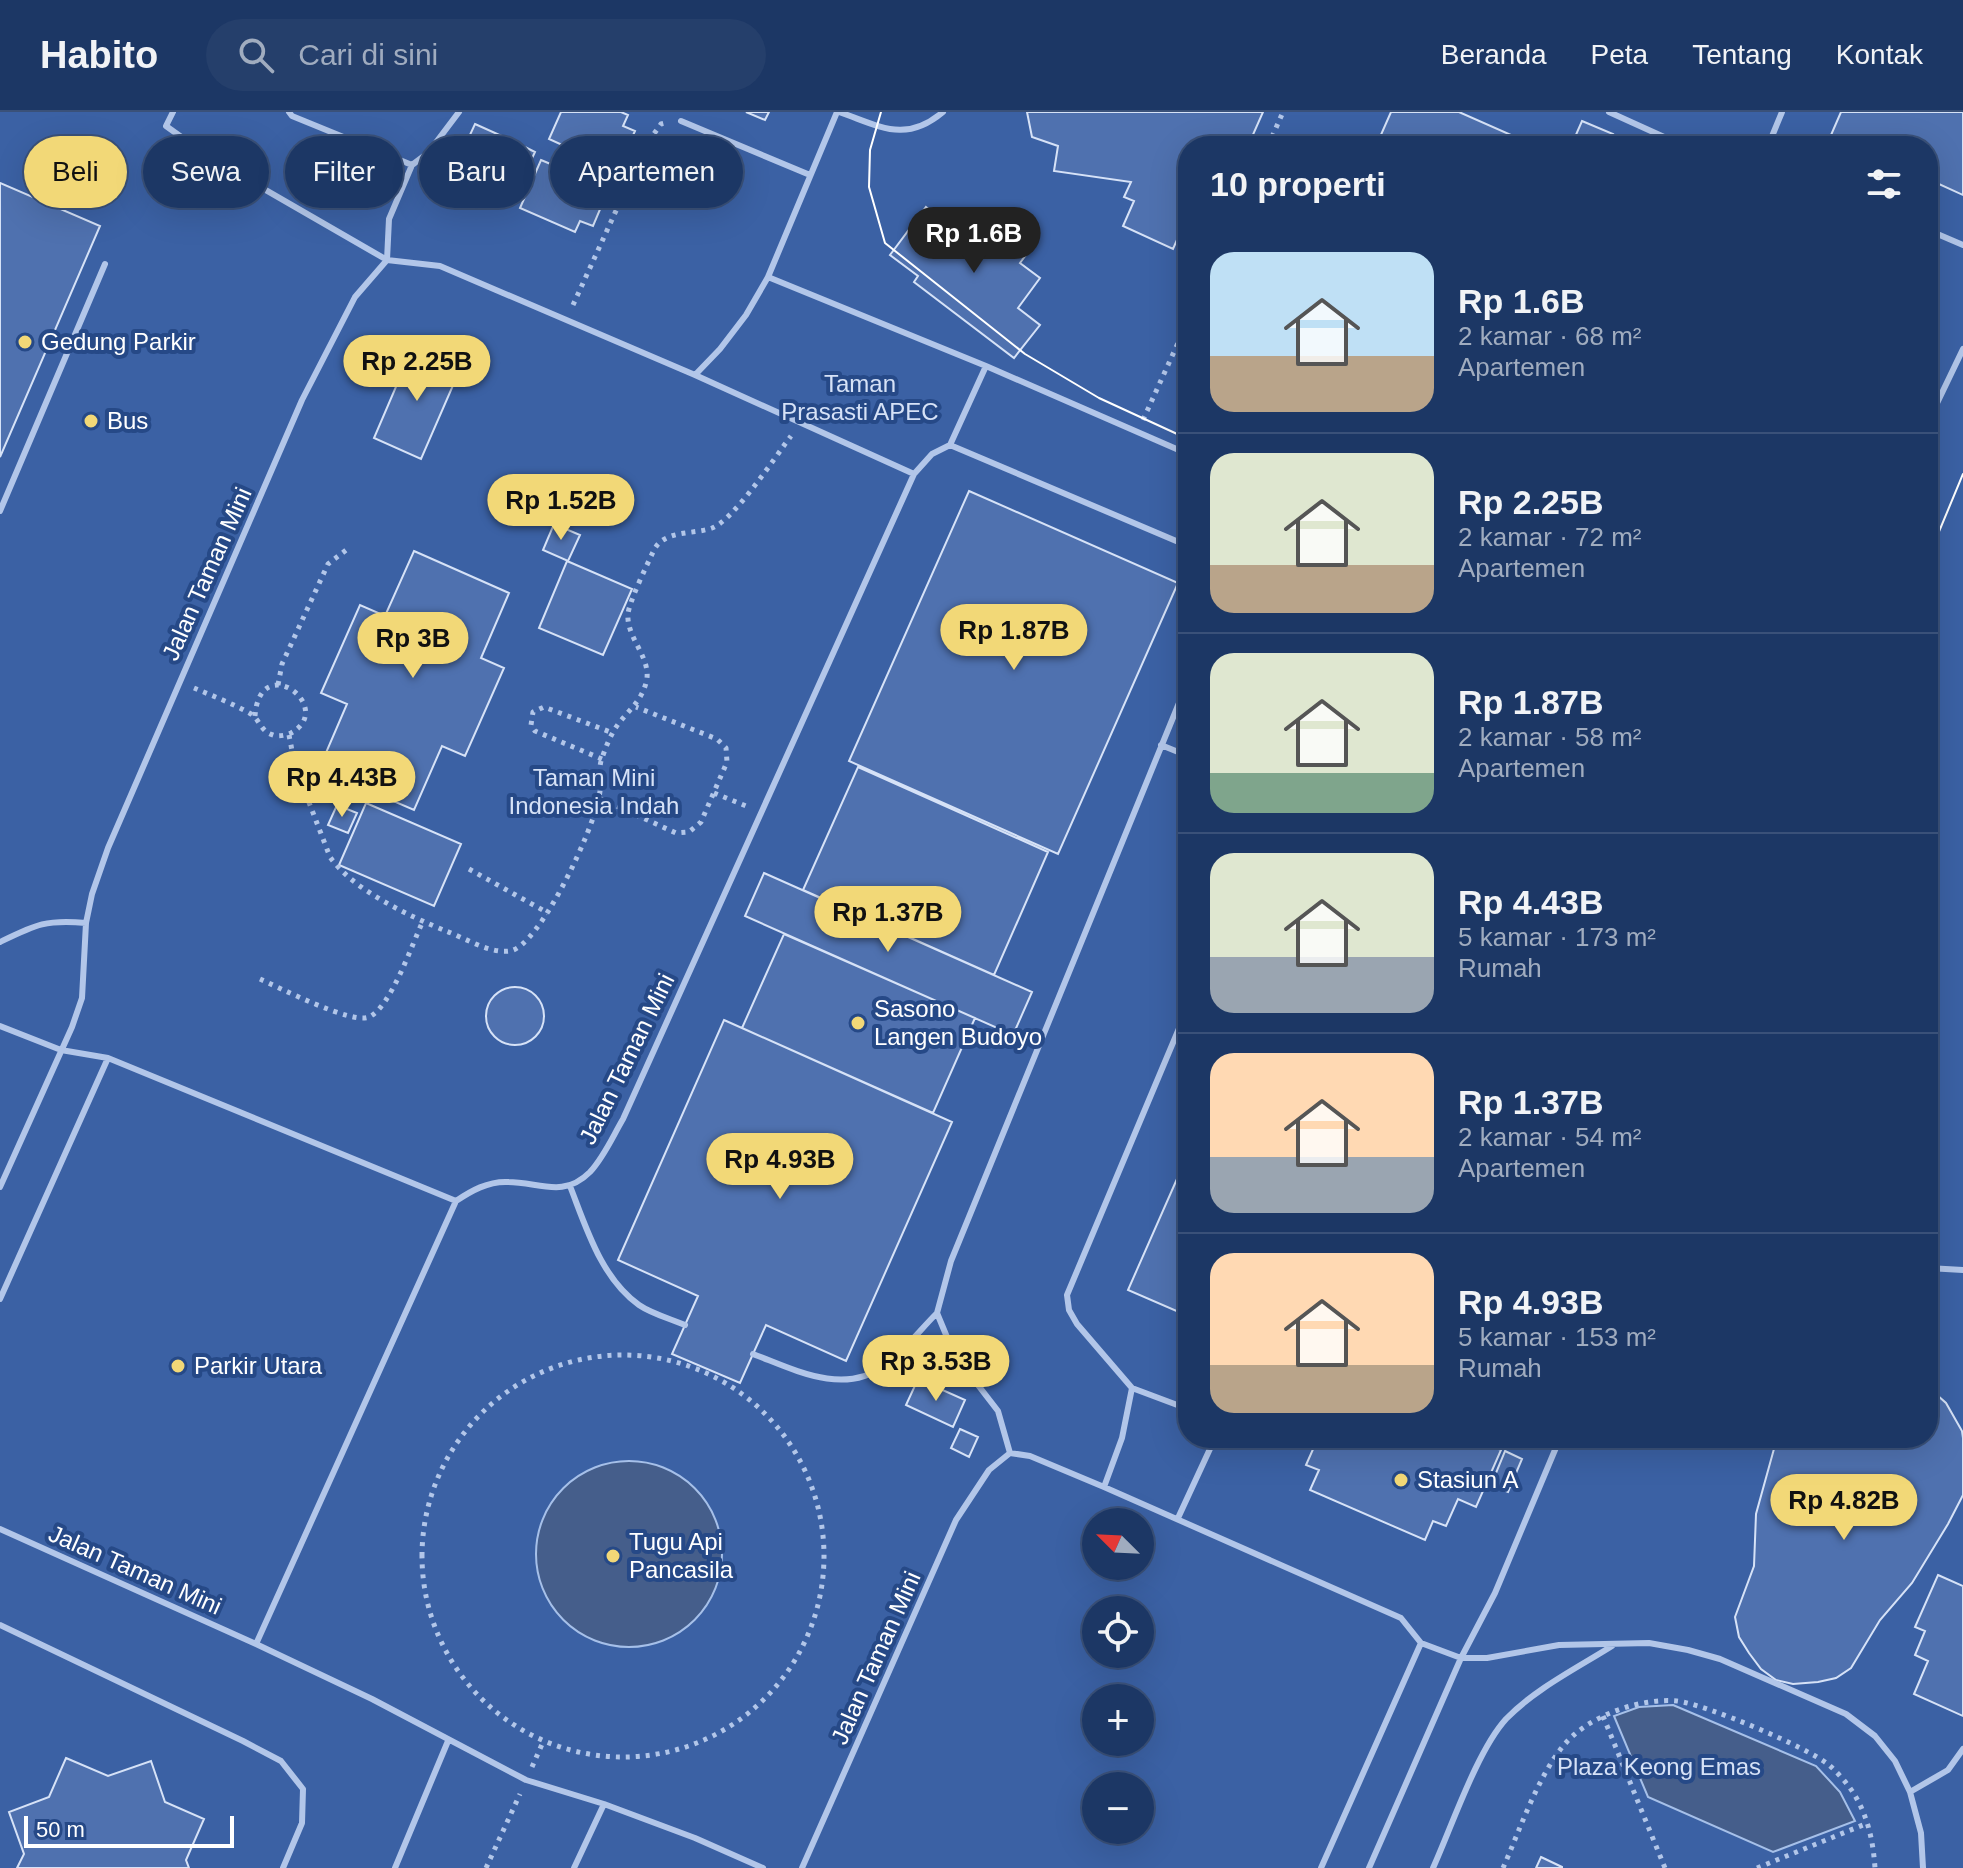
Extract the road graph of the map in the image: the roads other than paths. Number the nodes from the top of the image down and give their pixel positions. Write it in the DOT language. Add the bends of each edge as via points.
graph roads {
  1 [pos="173,112"];
  2 [pos="289,112"];
  3 [pos="459,112"];
  4 [pos="838,112"];
  5 [pos="943,112"];
  6 [pos="1609,112"];
  7 [pos="1782,112"];
  8 [pos="681,121"];
  9 [pos="1662,136"];
  10 [pos="1772,136"];
  11 [pos="412,165"];
  12 [pos="810,175"];
  13 [pos="1938,234"];
  14 [pos="1963,245"];
  15 [pos="387,260"];
  16 [pos="105,264"];
  17 [pos="768,277"];
  18 [pos="1963,349"];
  19 [pos="986,366"];
  20 [pos="695,375"];
  21 [pos="1938,401"];
  22 [pos="950,445"];
  23 [pos="1178,450"];
  24 [pos="914,474"];
  25 [pos="0,511"];
  26 [pos="1178,542"];
  27 [pos="1178,705"];
  28 [pos="1161,745"];
  29 [pos="1178,752"];
  30 [pos="86,923"];
  31 [pos="0,942"];
  32 [pos="0,1026"];
  33 [pos="1178,1031"];
  34 [pos="61,1050"];
  35 [pos="108,1058"];
  36 [pos="570,1186"];
  37 [pos="0,1187"];
  38 [pos="456,1201"];
  39 [pos="1938,1269"];
  40 [pos="1963,1270"];
  41 [pos="0,1299"];
  42 [pos="937,1313"];
  43 [pos="685,1325"];
  44 [pos="753,1354"];
  45 [pos="1132,1388"];
  46 [pos="1178,1405"];
  47 [pos="1210,1448"];
  48 [pos="1556,1448"];
  49 [pos="1010,1453"];
  50 [pos="1104,1487"];
  51 [pos="1178,1518"];
  52 [pos="0,1529"];
  53 [pos="0,1625"];
  54 [pos="1421,1643"];
  55 [pos="256,1644"];
  56 [pos="1612,1646"];
  57 [pos="1461,1658"];
  58 [pos="448,1741"];
  59 [pos="1963,1749"];
  60 [pos="1910,1792"];
  61 [pos="604,1804"];
  62 [pos="283,1868"];
  63 [pos="395,1868"];
  64 [pos="574,1868"];
  65 [pos="763,1868"];
  66 [pos="802,1868"];
  67 [pos="1321,1868"];
  68 [pos="1369,1868"];
  69 [pos="1433,1868"];
  70 [pos="1923,1868"];
  1 -- 15 [label="lane" via="166,126 212,159"];
  2 -- 11 [label="lane"];
  3 -- 11 [label="lane" via="428,153"];
  4 -- 5 [label="lane" via="888,129 912,131"];
  4 -- 12 [label="lane"];
  6 -- 9 [label="lane"];
  7 -- 10 [label="lane"];
  8 -- 12 [label="lane"];
  11 -- 15 [label="lane" via="389,219"];
  12 -- 17 [label="lane"];
  13 -- 14 [label="lane"];
  15 -- 20 [label="lane" via="440,266"];
  15 -- 30 [label="lane, Jalan Taman Mini" via="355,297 302,400 108,848"];
  16 -- 25 [label="lane"];
  17 -- 19 [label="lane"];
  17 -- 20 [label="lane" via="746,315"];
  18 -- 21 [label="lane"];
  19 -- 22 [label="lane, Jalan Taman Mini"];
  19 -- 23 [label="lane"];
  20 -- 24 [label="lane"];
  22 -- 24 [label="lane, Jalan Taman Mini" via="932,454"];
  22 -- 26 [label="lane"];
  24 -- 36 [label="lane, Jalan Taman Mini" via="623,1119 589,1173"];
  27 -- 28 [label="lane"];
  28 -- 29 [label="lane"];
  28 -- 42 [label="lane" via="951,1261"];
  30 -- 31 [label="lane" via="38,923"];
  30 -- 34 [label="lane, Jalan Taman Mini" via="82,998"];
  32 -- 34 [label="lane"];
  33 -- 45 [label="lane" via="1067,1295 1077,1324"];
  34 -- 35 [label="lane"];
  34 -- 37 [label="lane, Jalan Taman Mini"];
  35 -- 38 [label="lane"];
  35 -- 41 [label="lane"];
  36 -- 38 [label="lane" via="489,1184"];
  36 -- 43 [label="lane" via="612,1278 639,1305"];
  38 -- 55 [label="lane"];
  39 -- 40 [label="lane"];
  42 -- 44 [label="lane" via="882,1367 851,1380 817,1378"];
  42 -- 49 [label="lane" via="954,1354 998,1411"];
  45 -- 46 [label="lane"];
  45 -- 50 [label="lane"];
  47 -- 51 [label="lane"];
  48 -- 57 [label="lane" via="1495,1593"];
  49 -- 50 [label="lane"];
  49 -- 66 [label="lane, Jalan Taman Mini" via="989,1470 956,1520"];
  50 -- 51 [label="lane"];
  51 -- 54 [label="lane" via="1401,1618"];
  52 -- 55 [label="lane, Jalan Taman Mini"];
  53 -- 62 [label="lane" via="281,1761 303,1789 302,1823"];
  54 -- 57 [label="lane"];
  54 -- 67 [label="lane"];
  55 -- 58 [label="lane, Jalan Taman Mini"];
  56 -- 57 [label="lane" via="1559,1645"];
  56 -- 60 [label="lane" via="1649,1643 1720,1659 1846,1714 1875,1736"];
  56 -- 69 [label="lane" via="1505,1720 1482,1756"];
  57 -- 68 [label="lane"];
  58 -- 61 [label="lane, Jalan Taman Mini" via="526,1780"];
  58 -- 63 [label="lane"];
  59 -- 60 [label="lane" via="1948,1770"];
  60 -- 70 [label="lane"];
  61 -- 64 [label="lane"];
  61 -- 65 [label="lane, Jalan Taman Mini"];
}
